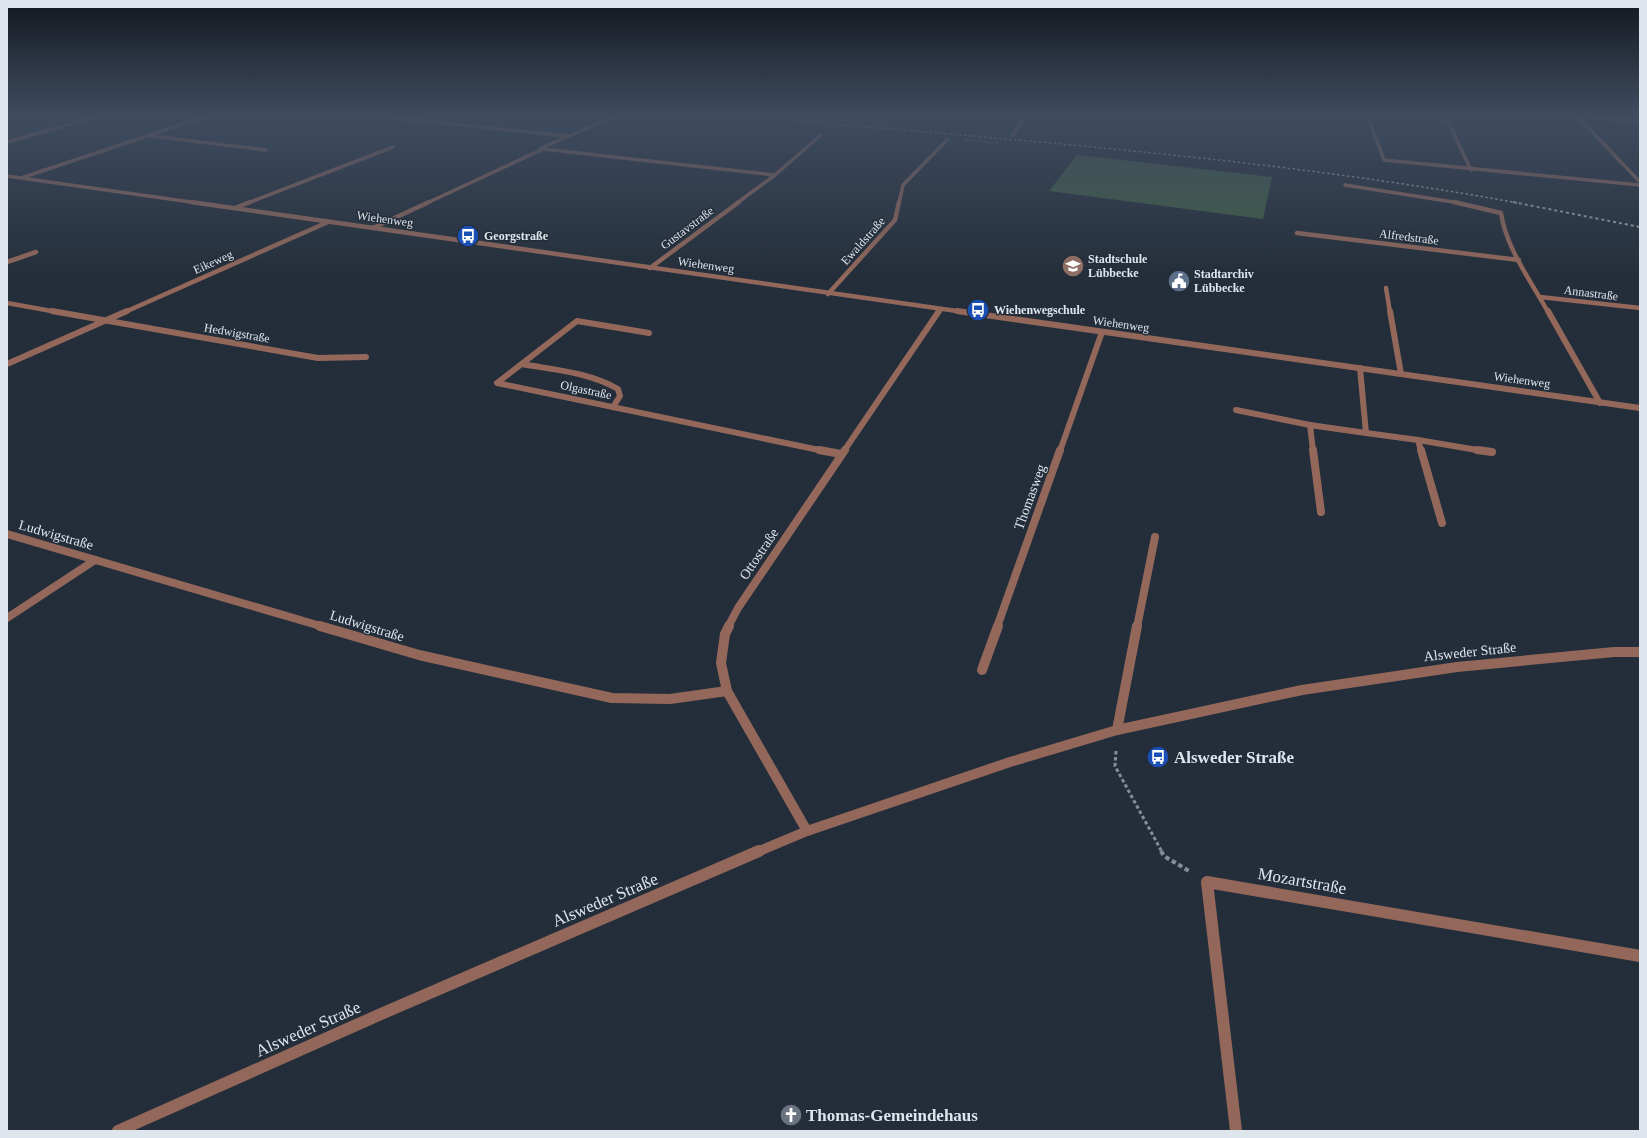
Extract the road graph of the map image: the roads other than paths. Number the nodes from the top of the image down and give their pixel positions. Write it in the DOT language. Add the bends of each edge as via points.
graph roads {
  1 [pos="45,170"];
  2 [pos="334,170"];
  3 [pos="497,170"];
  4 [pos="731,170"];
  5 [pos="781,170"];
  6 [pos="918,170"];
  7 [pos="1472,170"];
  8 [pos="1629,170"];
  9 [pos="775,175"];
  10 [pos="7,176"];
  11 [pos="21,178"];
  12 [pos="1640,182"];
  13 [pos="1345,185"];
  14 [pos="1640,185"];
  15 [pos="234,209"];
  16 [pos="330,222"];
  17 [pos="372,228"];
  18 [pos="1297,233"];
  19 [pos="36,252"];
  20 [pos="1519,260"];
  21 [pos="7,262"];
  22 [pos="650,268"];
  23 [pos="1386,288"];
  24 [pos="828,294"];
  25 [pos="1540,297"];
  26 [pos="7,303"];
  27 [pos="1640,308"];
  28 [pos="940,309"];
  29 [pos="106,320"];
  30 [pos="1102,332"];
  31 [pos="649,333"];
  32 [pos="366,357"];
  33 [pos="7,364"];
  34 [pos="522,364"];
  35 [pos="1360,368"];
  36 [pos="1401,374"];
  37 [pos="1600,402"];
  38 [pos="612,407"];
  39 [pos="1640,408"];
  40 [pos="1236,410"];
  41 [pos="1310,425"];
  42 [pos="1366,433"];
  43 [pos="1418,440"];
  44 [pos="1492,452"];
  45 [pos="841,454"];
  46 [pos="1321,512"];
  47 [pos="1442,523"];
  48 [pos="7,534"];
  49 [pos="1155,537"];
  50 [pos="95,560"];
  51 [pos="7,618"];
  52 [pos="1640,652"];
  53 [pos="982,670"];
  54 [pos="727,691"];
  55 [pos="1117,730"];
  56 [pos="807,831"];
  57 [pos="1640,956"];
  58 [pos="118,1131"];
  59 [pos="1236,1131"];
  1 -- 11 [label="street"];
  2 -- 15 [label="street"];
  3 -- 17 [label="street"];
  4 -- 9 [label="street"];
  5 -- 9 [label="street, Gustavstraße"];
  6 -- 24 [label="street, Ewaldstraße" via="904,185 895,220"];
  7 -- 14 [label="street"];
  8 -- 12 [label="street"];
  9 -- 22 [label="street, Gustavstraße"];
  10 -- 11 [label="street, Wiehenweg"];
  11 -- 15 [label="street, Wiehenweg"];
  13 -- 20 [label="street" via="1460,203 1501,213 1503,226"];
  15 -- 16 [label="street, Wiehenweg"];
  16 -- 17 [label="street, Wiehenweg"];
  16 -- 29 [label="street, Eikeweg"];
  17 -- 22 [label="street, Wiehenweg"];
  18 -- 20 [label="street, Alfredstraße"];
  19 -- 21 [label="street"];
  20 -- 25 [label="street"];
  22 -- 24 [label="street, Wiehenweg"];
  23 -- 36 [label="street"];
  24 -- 28 [label="street, Wiehenweg"];
  25 -- 27 [label="street, Annastraße"];
  25 -- 37 [label="street"];
  26 -- 29 [label="street"];
  28 -- 30 [label="street, Wiehenweg"];
  28 -- 45 [label="street, Ottostraße"];
  29 -- 32 [label="street, Hedwigstraße" via="318,358"];
  29 -- 33 [label="street, Eikeweg"];
  30 -- 35 [label="street, Wiehenweg"];
  30 -- 53 [label="street, Thomasweg"];
  31 -- 34 [label="street, Olgastraße" via="577,321"];
  34 -- 38 [label="street" via="608,382 618,389 620,396"];
  34 -- 38 [label="street, Olgastraße" via="497,383"];
  35 -- 36 [label="street, Wiehenweg"];
  35 -- 42 [label="street"];
  36 -- 37 [label="street, Wiehenweg"];
  37 -- 39 [label="street, Wiehenweg"];
  38 -- 45 [label="street, Olgastraße"];
  40 -- 41 [label="street"];
  41 -- 42 [label="street"];
  41 -- 46 [label="street"];
  42 -- 43 [label="street"];
  43 -- 44 [label="street"];
  43 -- 47 [label="street"];
  45 -- 54 [label="street, Ottostraße" via="738,608 725,634 722,663"];
  48 -- 50 [label="street, Ludwigstraße"];
  49 -- 55 [label="street"];
  50 -- 51 [label="street"];
  50 -- 54 [label="street, Ludwigstraße" via="419,655 612,698 670,699"];
  52 -- 55 [label="street, Alsweder Straße" via="1614,652 1457,667 1302,690"];
  54 -- 56 [label="street, Ottostraße"];
  55 -- 56 [label="street, Alsweder Straße" via="1010,762"];
  56 -- 58 [label="street, Alsweder Straße" via="389,1010"];
  57 -- 59 [label="street, Mozartstraße" via="1207,882"];
}
